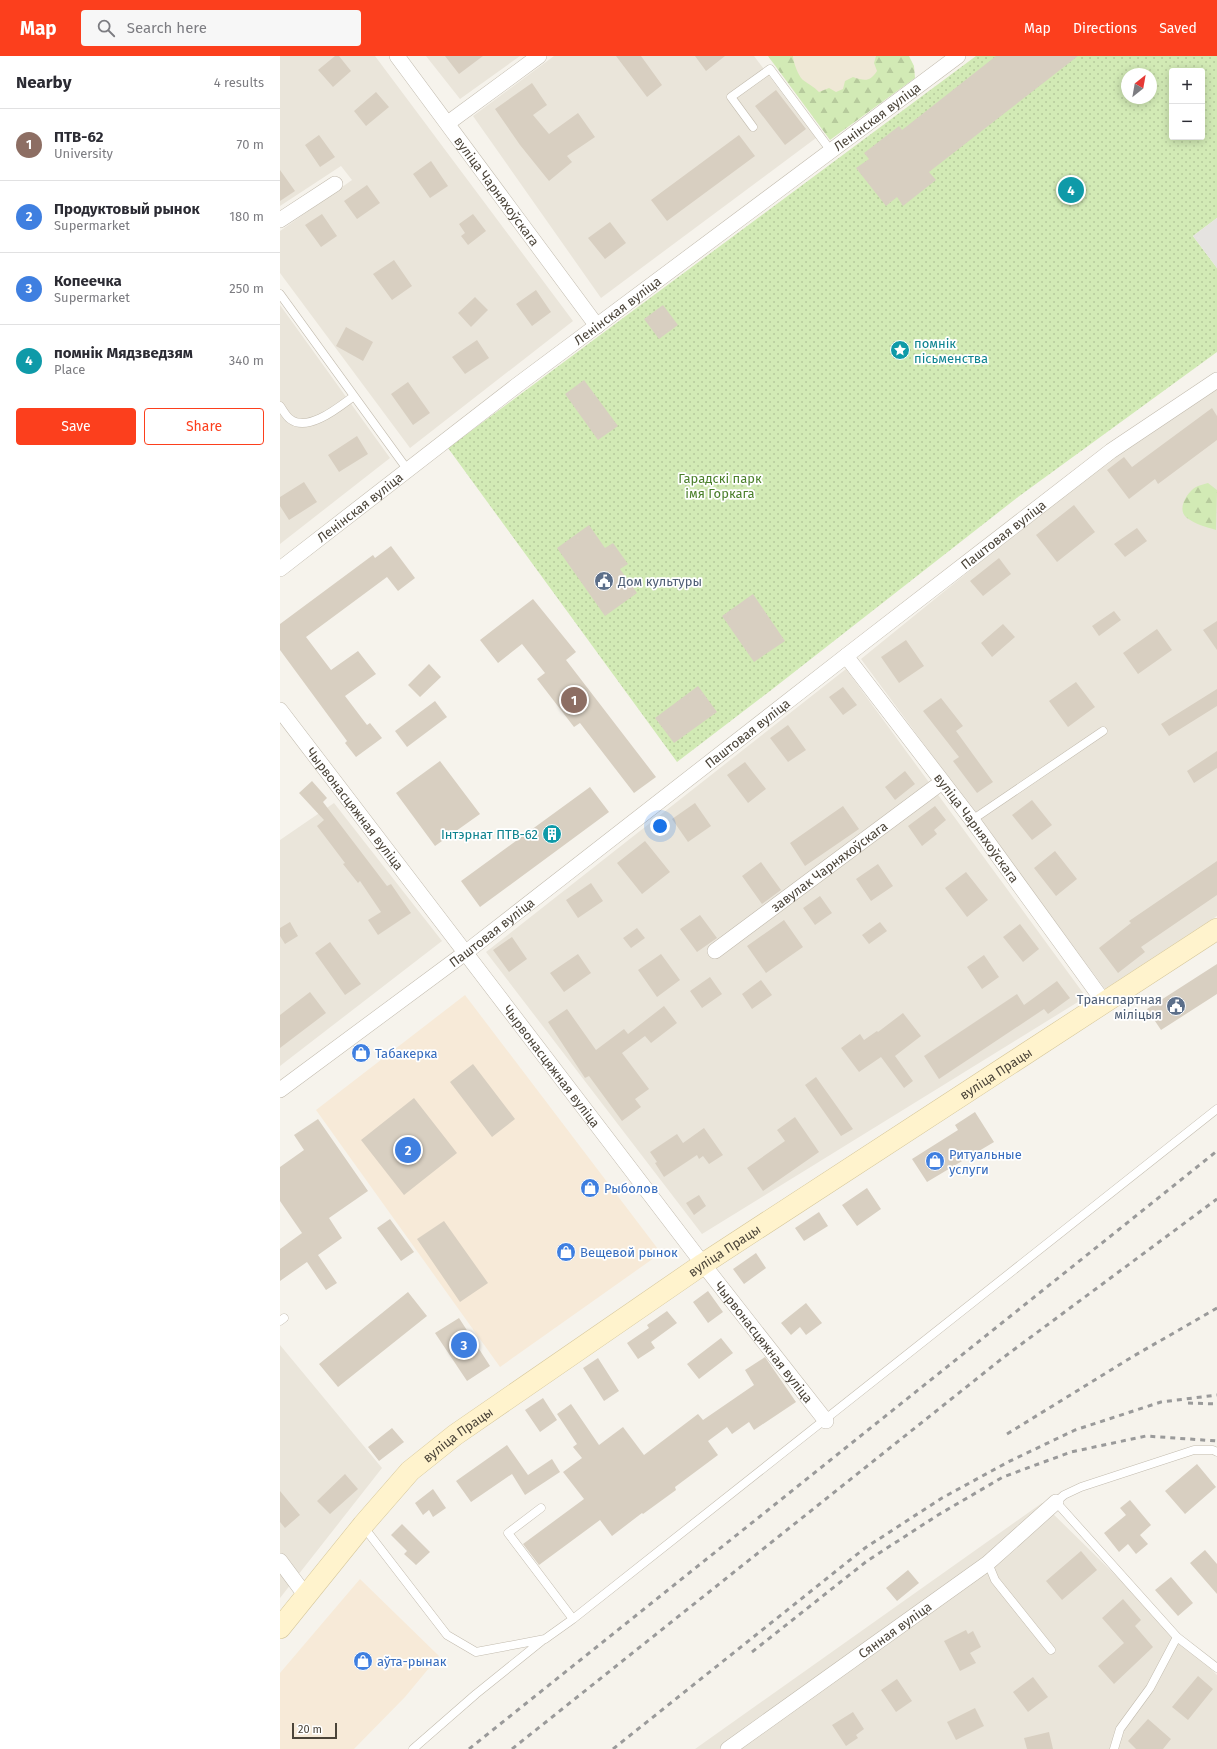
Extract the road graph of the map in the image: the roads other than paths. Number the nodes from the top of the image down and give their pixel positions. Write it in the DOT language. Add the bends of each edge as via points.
graph roads {
  1 [pos="397,56"];
  2 [pos="539,56"];
  3 [pos="958,56"];
  4 [pos="448,123"];
  5 [pos="753,127"];
  6 [pos="831,151"];
  7 [pos="335,184"];
  8 [pos="280,220"];
  9 [pos="280,294"];
  10 [pos="597,326"];
  11 [pos="1217,380"];
  12 [pos="354,396"];
  13 [pos="280,406"];
  14 [pos="407,469"];
  15 [pos="280,569"];
  16 [pos="846,656"];
  17 [pos="280,710"];
  18 [pos="1103,732"];
  19 [pos="942,782"];
  20 [pos="972,820"];
  21 [pos="1217,929"];
  22 [pos="715,951"];
  23 [pos="465,953"];
  24 [pos="1104,1002"];
  25 [pos="280,1090"];
  26 [pos="1217,1109"];
  27 [pos="704,1264"];
  28 [pos="826,1421"];
  29 [pos="1217,1452"];
  30 [pos="1056,1502"];
  31 [pos="541,1508"];
  32 [pos="363,1525"];
  33 [pos="280,1561"];
  34 [pos="988,1563"];
  35 [pos="306,1596"];
  36 [pos="573,1619"];
  37 [pos="280,1628"];
  38 [pos="1178,1637"];
  39 [pos="545,1639"];
  40 [pos="1051,1650"];
  41 [pos="1217,1668"];
  42 [pos="413,1749"];
  43 [pos="728,1749"];
  44 [pos="1114,1749"];
  1 -- 4 [label="street, вуліца Чарняхоўскага"];
  2 -- 4 [label="street"];
  3 -- 6 [label="street, Ленінская вуліца"];
  4 -- 10 [label="street, вуліца Чарняхоўскага"];
  5 -- 6 [label="lane" via="731,97 770,69"];
  6 -- 10 [label="street, Ленінская вуліца"];
  7 -- 8 [label="street"];
  9 -- 12 [label="lane"];
  10 -- 14 [label="street, Ленінская вуліца"];
  11 -- 16 [label="street, Паштовая вуліца" via="1111,451"];
  12 -- 13 [label="lane" via="326,416 307,424 290,419"];
  12 -- 14 [label="lane"];
  14 -- 15 [label="street, Ленінская вуліца"];
  16 -- 19 [label="street, вуліца Чарняхоўскага"];
  16 -- 23 [label="street, Паштовая вуліца"];
  17 -- 23 [label="street, Чырвонасцяжная вуліца"];
  18 -- 20 [label="lane"];
  19 -- 20 [label="street, вуліца Чарняхоўскага"];
  19 -- 22 [label="street, завулак Чарняхоўскага"];
  20 -- 24 [label="street, вуліца Чарняхоўскага"];
  21 -- 24 [label="main road, вуліца Працы"];
  23 -- 25 [label="street, Паштовая вуліца"];
  23 -- 27 [label="street, Чырвонасцяжная вуліца"];
  24 -- 27 [label="main road, вуліца Працы"];
  26 -- 28 [label="lane"];
  27 -- 28 [label="street, Чырвонасцяжная вуліца"];
  27 -- 32 [label="main road, вуліца Працы" via="455,1435 410,1471"];
  28 -- 36 [label="lane"];
  29 -- 30 [label="lane" via="1194,1450 1081,1487"];
  30 -- 34 [label="street, Сянная вуліца"];
  30 -- 38 [label="lane"];
  31 -- 36 [label="lane" via="508,1533"];
  32 -- 35 [label="main road, вуліца Працы"];
  32 -- 39 [label="lane" via="447,1635 476,1652"];
  33 -- 35 [label="street"];
  34 -- 40 [label="lane" via="995,1580"];
  34 -- 43 [label="street, Сянная вуліца"];
  35 -- 37 [label="main road, вуліца Працы"];
  36 -- 39 [label="lane"];
  38 -- 41 [label="lane"];
  38 -- 44 [label="lane" via="1150,1688 1120,1729"];
  39 -- 42 [label="lane"];
}
